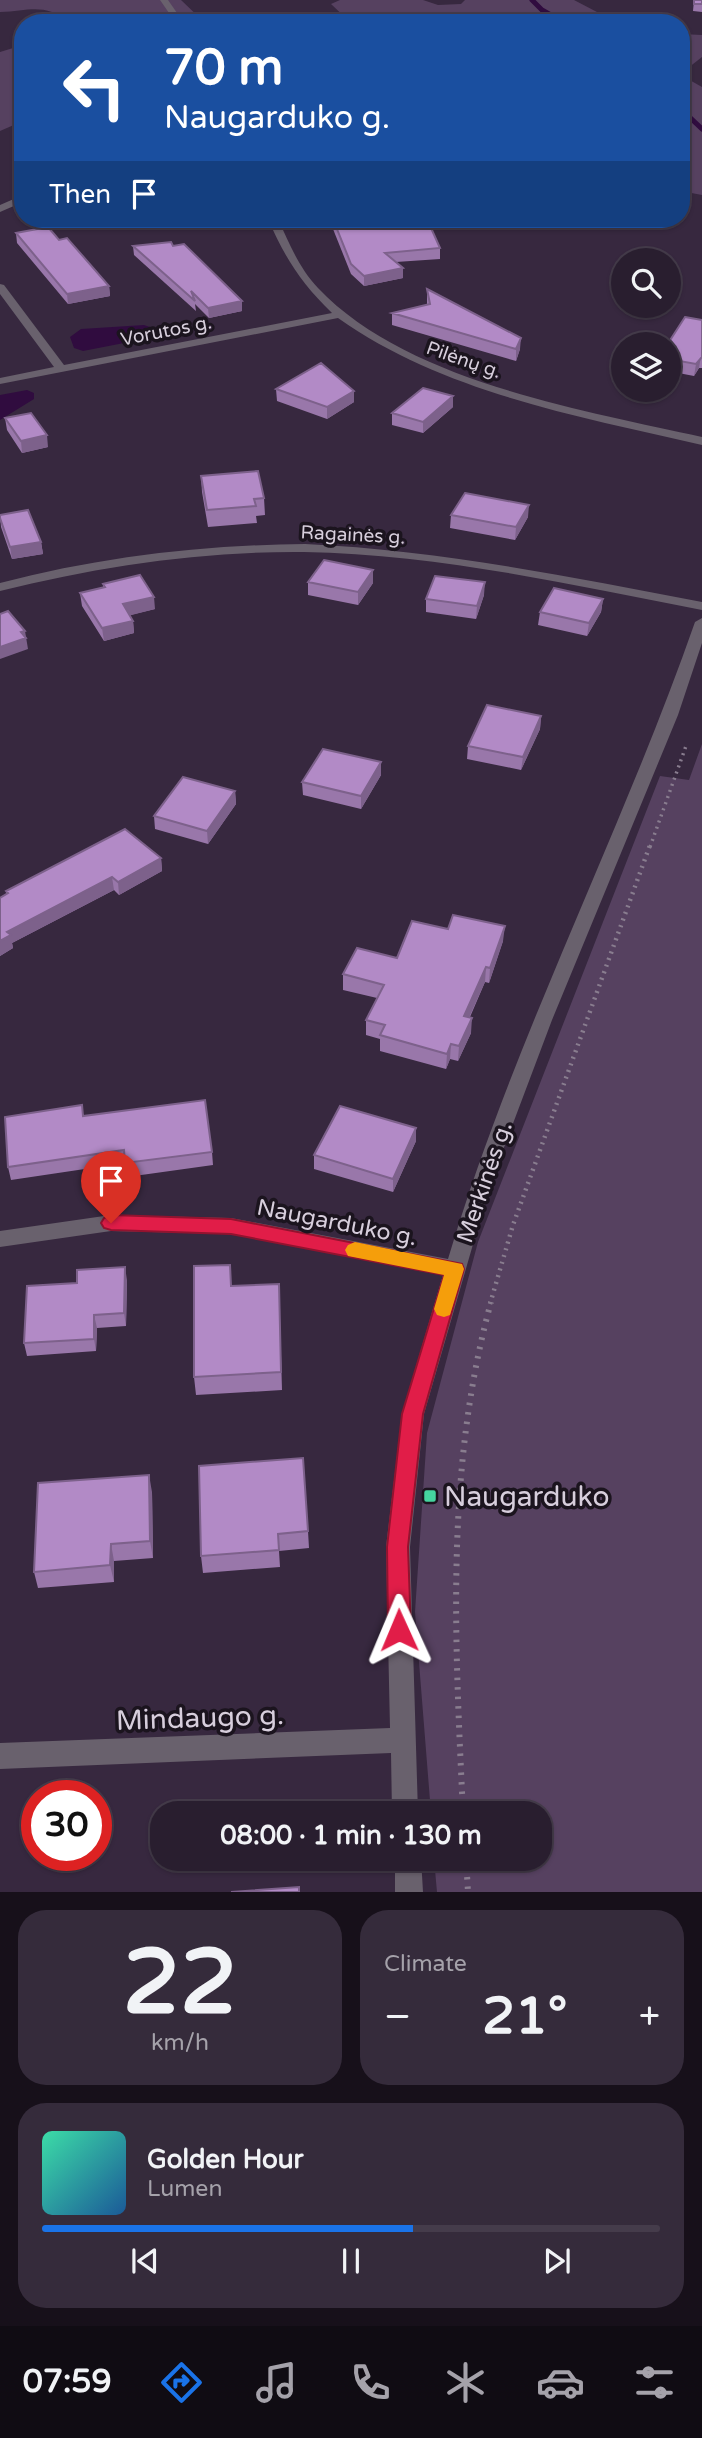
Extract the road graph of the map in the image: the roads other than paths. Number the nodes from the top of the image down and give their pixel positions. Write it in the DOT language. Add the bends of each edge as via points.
graph roads {
  1 [pos="277,228"];
  2 [pos="0,287"];
  3 [pos="338,315"];
  4 [pos="61,369"];
  5 [pos="0,382"];
  6 [pos="702,441"];
  7 [pos="0,587"];
  8 [pos="702,606"];
  9 [pos="702,622"];
  10 [pos="0,1239"];
  11 [pos="455,1269"];
  12 [pos="402,1740"];
  13 [pos="0,1756"];
  14 [pos="405,1801"];
  15 [pos="408,1871"];
  16 [pos="409,1892"];
  1 -- 3 [label="street, Pilėnų g." via="296,266"];
  2 -- 4 [label="street"];
  3 -- 4 [label="street, Vorutos g."];
  3 -- 6 [label="street, Pilėnų g." via="437,370 548,404"];
  4 -- 5 [label="street, Vorutos g."];
  7 -- 8 [label="street, Ragainės g." via="144,560 232,552 343,550 463,563"];
  9 -- 11 [label="street, Merkinės g." via="670,715 481,1182"];
  10 -- 11 [label="street, Naugarduko g." via="111,1223 231,1226"];
  11 -- 12 [label="street, Merkinės g." via="413,1414 402,1507 398,1547"];
  12 -- 13 [label="street, Mindaugo g."];
  12 -- 14 [label="street, Merkinės g."];
  15 -- 16 [label="street"];
}
